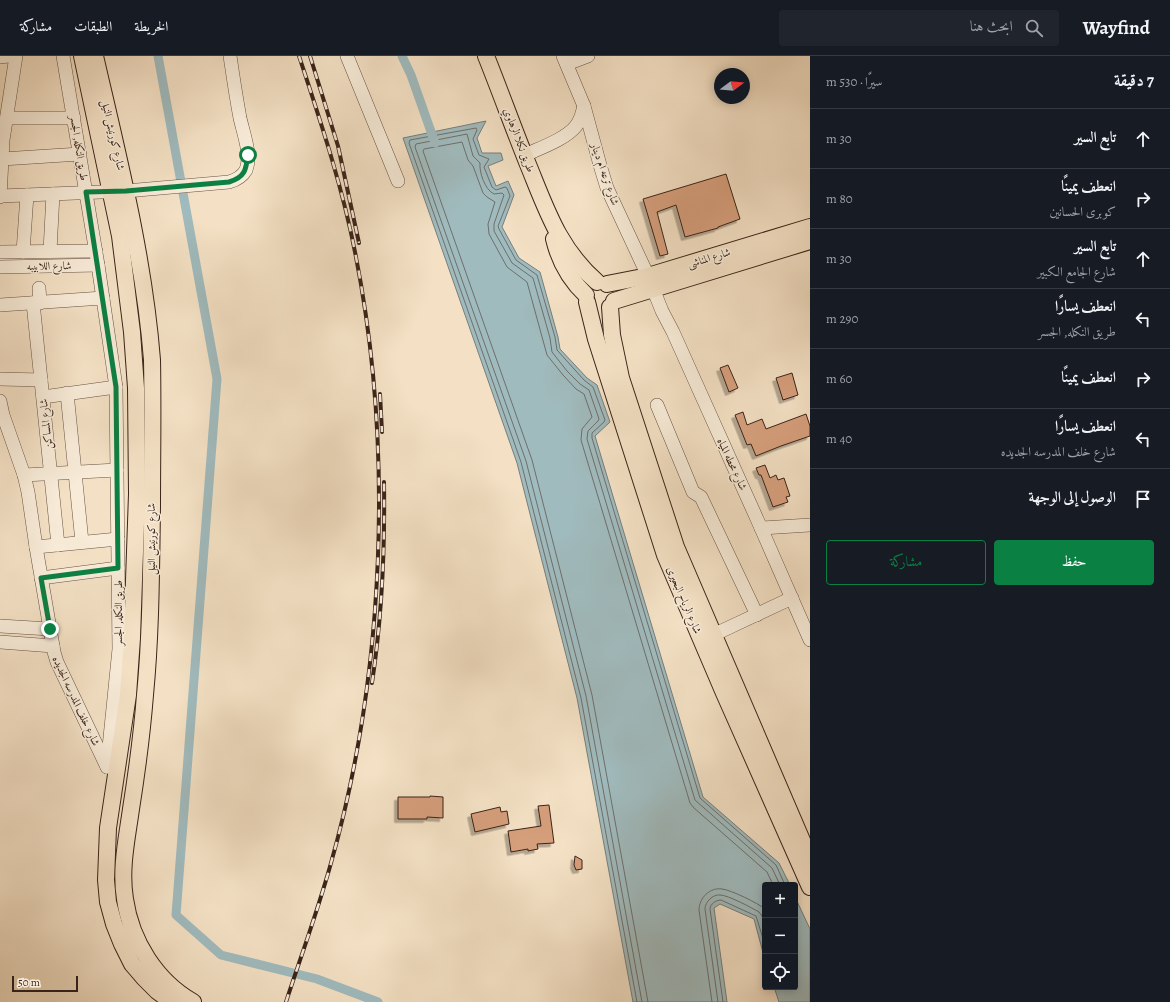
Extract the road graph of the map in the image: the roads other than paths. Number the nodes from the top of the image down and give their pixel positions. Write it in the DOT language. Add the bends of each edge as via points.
graph roads {
  1 [pos="8,56"];
  2 [pos="16,56"];
  3 [pos="63,56"];
  4 [pos="82,56"];
  5 [pos="95,56"];
  6 [pos="230,56"];
  7 [pos="347,56"];
  8 [pos="486,56"];
  9 [pos="588,56"];
  10 [pos="0,57"];
  11 [pos="565,60"];
  12 [pos="6,83"];
  13 [pos="584,106"];
  14 [pos="6,118"];
  15 [pos="74,118"];
  16 [pos="80,154"];
  17 [pos="525,155"];
  18 [pos="2,159"];
  19 [pos="398,181"];
  20 [pos="119,191"];
  21 [pos="86,192"];
  22 [pos="53,194"];
  23 [pos="27,195"];
  24 [pos="0,196"];
  25 [pos="552,223"];
  26 [pos="810,228"];
  27 [pos="810,241"];
  28 [pos="50,251"];
  29 [pos="96,251"];
  30 [pos="0,252"];
  31 [pos="23,252"];
  32 [pos="98,265"];
  33 [pos="0,267"];
  34 [pos="651,282"];
  35 [pos="602,283"];
  36 [pos="39,288"];
  37 [pos="103,298"];
  38 [pos="586,298"];
  39 [pos="37,303"];
  40 [pos="612,304"];
  41 [pos="0,306"];
  42 [pos="612,335"];
  43 [pos="596,339"];
  44 [pos="0,379"];
  45 [pos="41,380"];
  46 [pos="116,387"];
  47 [pos="67,393"];
  48 [pos="43,397"];
  49 [pos="0,406"];
  50 [pos="657,406"];
  51 [pos="117,470"];
  52 [pos="76,472"];
  53 [pos="51,474"];
  54 [pos="24,475"];
  55 [pos="810,525"];
  56 [pos="762,528"];
  57 [pos="118,539"];
  58 [pos="82,542"];
  59 [pos="58,545"];
  60 [pos="36,547"];
  61 [pos="118,568"];
  62 [pos="41,578"];
  63 [pos="792,598"];
  64 [pos="757,615"];
  65 [pos="0,626"];
  66 [pos="50,629"];
  67 [pos="713,635"];
  68 [pos="810,640"];
  69 [pos="0,642"];
  70 [pos="53,646"];
  71 [pos="107,767"];
  72 [pos="114,788"];
  73 [pos="810,859"];
  74 [pos="810,887"];
  75 [pos="158,996"];
  76 [pos="172,1002"];
  77 [pos="193,1002"];
  1 -- 10 [label="street"];
  2 -- 12 [label="street"];
  3 -- 15 [label="street, طريق النكله, الجسر"];
  4 -- 20 [label="main road, شارع كورنيش النيل"];
  5 -- 20 [label="main road, شارع كورنيش النيل"];
  6 -- 20 [label="street" via="248,155 246,169 239,178 229,182"];
  7 -- 19 [label="street"];
  8 -- 17 [label="main road, طريق نكلا الرهاوي"];
  9 -- 11 [label="street"];
  11 -- 13 [label="street, شارع ترعه ام دينار"];
  12 -- 14 [label="street"];
  13 -- 17 [label="street" via="582,117 570,133"];
  13 -- 34 [label="street, شارع ترعه ام دينار" via="607,188"];
  14 -- 15 [label="street"];
  14 -- 18 [label="street"];
  15 -- 16 [label="street, طريق النكله, الجسر"];
  16 -- 18 [label="street"];
  16 -- 21 [label="street, طريق النكله, الجسر"];
  17 -- 25 [label="main road, طريق نكلا الرهاوي"];
  18 -- 24 [label="street"];
  20 -- 21 [label="street"];
  20 -- 72 [label="main road, شارع كورنيش النيل" via="120,236 135,360 136,486 131,662"];
  20 -- 77 [label="main road, شارع كورنيش النيل" via="135,233 152,360 151,593 147,673 125,857 124,898 131,924 145,955 172,987"];
  21 -- 22 [label="street"];
  21 -- 29 [label="street, طريق النكله, الجسر"];
  22 -- 23 [label="street"];
  22 -- 28 [label="street"];
  23 -- 24 [label="street"];
  23 -- 31 [label="street"];
  25 -- 35 [label="main road, طريق نكلا الرهاوي" via="576,262 586,273"];
  25 -- 38 [label="main road, طريق نكلا الرهاوي" via="556,246 565,268"];
  26 -- 34 [label="main road, شارع المناشى"];
  27 -- 34 [label="main road, شارع المناشى"];
  28 -- 29 [label="street"];
  28 -- 31 [label="street"];
  29 -- 32 [label="street, طريق النكله, الجسر"];
  30 -- 31 [label="street"];
  32 -- 33 [label="street, شارع اللابيبه"];
  32 -- 37 [label="street, طريق النكله, الجسر"];
  34 -- 35 [label="main road, شارع المناشى"];
  34 -- 40 [label="main road, شارع المناشى"];
  34 -- 56 [label="street, شارع محطه المياه"];
  35 -- 38 [label="main road" via="590,287"];
  35 -- 40 [label="main road" via="614,292"];
  36 -- 39 [label="street, شارع المساكن"];
  37 -- 39 [label="street"];
  37 -- 46 [label="street, طريق النكله, الجسر"];
  38 -- 40 [label="main road" via="595,310 606,310"];
  38 -- 43 [label="main road, شارع الرياح البحيرى"];
  39 -- 41 [label="street"];
  39 -- 45 [label="street, شارع المساكن"];
  40 -- 42 [label="main road, شارع الرياح البحيرى"];
  42 -- 43 [label="main road"];
  42 -- 67 [label="main road, شارع الرياح البحيرى" via="621,378 668,526"];
  43 -- 74 [label="main road, شارع الرياح البحيرى" via="666,555"];
  44 -- 45 [label="street"];
  45 -- 48 [label="street, شارع المساكن"];
  46 -- 47 [label="street"];
  46 -- 51 [label="street, طريق النكله, الجسر"];
  47 -- 48 [label="street"];
  47 -- 52 [label="street"];
  48 -- 53 [label="street, شارع المساكن"];
  49 -- 54 [label="street, شارع خلف المدرسه الجديده"];
  50 -- 64 [label="street" via="693,492 701,498"];
  51 -- 52 [label="street"];
  51 -- 57 [label="street, طريق النكله, الجسر"];
  52 -- 53 [label="street"];
  52 -- 58 [label="street"];
  53 -- 54 [label="street"];
  53 -- 59 [label="street, شارع المساكن"];
  54 -- 60 [label="street, شارع خلف المدرسه الجديده"];
  55 -- 56 [label="street"];
  56 -- 63 [label="street, شارع محطه المياه"];
  57 -- 58 [label="street"];
  57 -- 61 [label="street, طريق النكله, الجسر"];
  58 -- 59 [label="street"];
  59 -- 60 [label="street"];
  60 -- 62 [label="street, شارع خلف المدرسه الجديده"];
  61 -- 62 [label="street"];
  61 -- 71 [label="street, طريق النكله, الجسر" via="119,649"];
  62 -- 66 [label="street, شارع خلف المدرسه الجديده"];
  63 -- 64 [label="street"];
  63 -- 68 [label="street, شارع محطه المياه"];
  64 -- 67 [label="street"];
  65 -- 66 [label="street"];
  66 -- 70 [label="street, شارع خلف المدرسه الجديده"];
  67 -- 73 [label="main road, شارع الرياح البحيرى"];
  69 -- 70 [label="street"];
  70 -- 71 [label="street, شارع خلف المدرسه الجديده" via="57,662"];
  71 -- 72 [label="street, شارع خلف المدرسه الجديده"];
  72 -- 75 [label="main road, شارع كورنيش النيل" via="106,857 108,902 116,930 132,964"];
  75 -- 76 [label="main road, شارع كورنيش النيل"];
}
